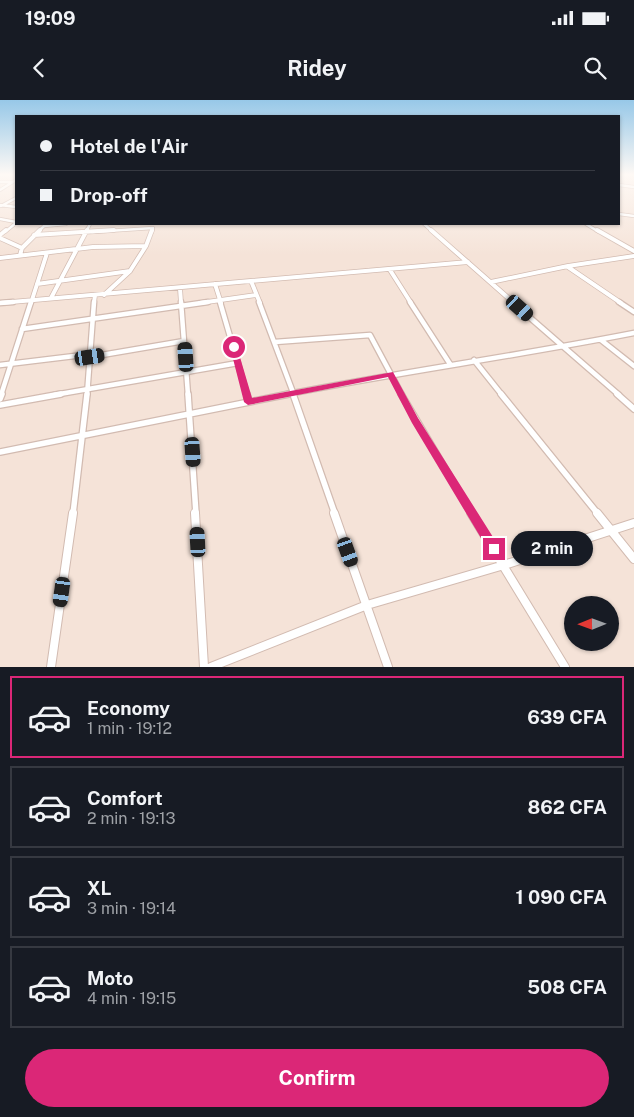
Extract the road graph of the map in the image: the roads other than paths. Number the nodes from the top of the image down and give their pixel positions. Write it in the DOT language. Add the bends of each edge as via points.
graph roads {
  1 [pos="1,205"];
  2 [pos="15,207"];
  3 [pos="620,214"];
  4 [pos="634,216"];
  5 [pos="0,219"];
  6 [pos="15,222"];
  7 [pos="15,223"];
  8 [pos="45,225"];
  9 [pos="89,225"];
  10 [pos="425,225"];
  11 [pos="588,225"];
  12 [pos="153,226"];
  13 [pos="85,232"];
  14 [pos="34,235"];
  15 [pos="0,236"];
  16 [pos="146,246"];
  17 [pos="22,248"];
  18 [pos="75,250"];
  19 [pos="634,251"];
  20 [pos="47,253"];
  21 [pos="20,256"];
  22 [pos="634,256"];
  23 [pos="0,258"];
  24 [pos="468,262"];
  25 [pos="568,266"];
  26 [pos="390,270"];
  27 [pos="130,271"];
  28 [pos="58,282"];
  29 [pos="251,282"];
  30 [pos="491,282"];
  31 [pos="37,284"];
  32 [pos="215,284"];
  33 [pos="180,288"];
  34 [pos="104,295"];
  35 [pos="256,295"];
  36 [pos="95,296"];
  37 [pos="51,298"];
  38 [pos="32,300"];
  39 [pos="220,300"];
  40 [pos="0,303"];
  41 [pos="182,305"];
  42 [pos="634,312"];
  43 [pos="93,320"];
  44 [pos="22,328"];
  45 [pos="634,333"];
  46 [pos="601,340"];
  47 [pos="184,341"];
  48 [pos="275,342"];
  49 [pos="564,347"];
  50 [pos="91,355"];
  51 [pos="474,360"];
  52 [pos="11,363"];
  53 [pos="238,363"];
  54 [pos="450,364"];
  55 [pos="0,365"];
  56 [pos="634,366"];
  57 [pos="187,373"];
  58 [pos="390,374"];
  59 [pos="86,390"];
  60 [pos="293,393"];
  61 [pos="0,399"];
  62 [pos="248,402"];
  63 [pos="0,405"];
  64 [pos="634,409"];
  65 [pos="190,415"];
  66 [pos="84,434"];
  67 [pos="0,452"];
  68 [pos="634,523"];
  69 [pos="611,531"];
  70 [pos="634,558"];
  71 [pos="504,565"];
  72 [pos="367,605"];
  73 [pos="51,667"];
  74 [pos="204,667"];
  75 [pos="211,667"];
  76 [pos="388,667"];
  77 [pos="565,667"];
  1 -- 2 [label="street"];
  3 -- 4 [label="street"];
  5 -- 6 [label="street"];
  7 -- 15 [label="street"];
  8 -- 14 [label="street"];
  9 -- 13 [label="street"];
  10 -- 24 [label="street"];
  11 -- 19 [label="street"];
  12 -- 13 [label="street"];
  12 -- 16 [label="street"];
  13 -- 14 [label="street"];
  13 -- 18 [label="street"];
  14 -- 17 [label="street"];
  15 -- 17 [label="street"];
  16 -- 18 [label="street"];
  16 -- 27 [label="street"];
  17 -- 21 [label="street"];
  18 -- 20 [label="street"];
  18 -- 28 [label="street"];
  20 -- 21 [label="street"];
  20 -- 31 [label="street"];
  21 -- 23 [label="street"];
  22 -- 25 [label="street"];
  24 -- 26 [label="street"];
  24 -- 30 [label="street"];
  25 -- 30 [label="street"];
  25 -- 42 [label="street"];
  26 -- 29 [label="street"];
  26 -- 54 [label="street"];
  27 -- 28 [label="street"];
  27 -- 34 [label="street"];
  28 -- 31 [label="street"];
  28 -- 37 [label="street"];
  29 -- 32 [label="street"];
  29 -- 35 [label="street"];
  30 -- 49 [label="street"];
  31 -- 38 [label="street"];
  32 -- 33 [label="street"];
  32 -- 39 [label="street"];
  33 -- 34 [label="street"];
  33 -- 41 [label="street"];
  34 -- 36 [label="street"];
  35 -- 39 [label="street"];
  35 -- 48 [label="street"];
  36 -- 37 [label="street"];
  36 -- 43 [label="street"];
  37 -- 38 [label="street"];
  38 -- 40 [label="street"];
  38 -- 44 [label="street"];
  39 -- 41 [label="street"];
  39 -- 53 [label="street"];
  41 -- 43 [label="street"];
  41 -- 47 [label="street"];
  43 -- 44 [label="street"];
  43 -- 50 [label="street"];
  44 -- 52 [label="street"];
  45 -- 46 [label="street"];
  46 -- 49 [label="street"];
  46 -- 56 [label="street"];
  47 -- 50 [label="street"];
  47 -- 57 [label="street"];
  48 -- 58 [label="street" via="370,335"];
  48 -- 60 [label="street"];
  49 -- 51 [label="street"];
  49 -- 64 [label="street"];
  50 -- 52 [label="street"];
  50 -- 59 [label="street"];
  51 -- 54 [label="street"];
  51 -- 69 [label="street"];
  52 -- 55 [label="street"];
  52 -- 61 [label="street"];
  53 -- 57 [label="street"];
  53 -- 62 [label="street"];
  54 -- 58 [label="street"];
  57 -- 59 [label="street"];
  57 -- 65 [label="street"];
  58 -- 60 [label="street"];
  58 -- 71 [label="street"];
  59 -- 63 [label="street"];
  59 -- 66 [label="street"];
  60 -- 62 [label="street"];
  60 -- 72 [label="street"];
  62 -- 65 [label="street"];
  65 -- 66 [label="street"];
  65 -- 74 [label="street"];
  66 -- 67 [label="street"];
  66 -- 73 [label="street"];
  68 -- 69 [label="street"];
  69 -- 70 [label="street"];
  69 -- 71 [label="street"];
  71 -- 72 [label="street"];
  71 -- 77 [label="street"];
  72 -- 75 [label="street"];
  72 -- 76 [label="street"];
}
